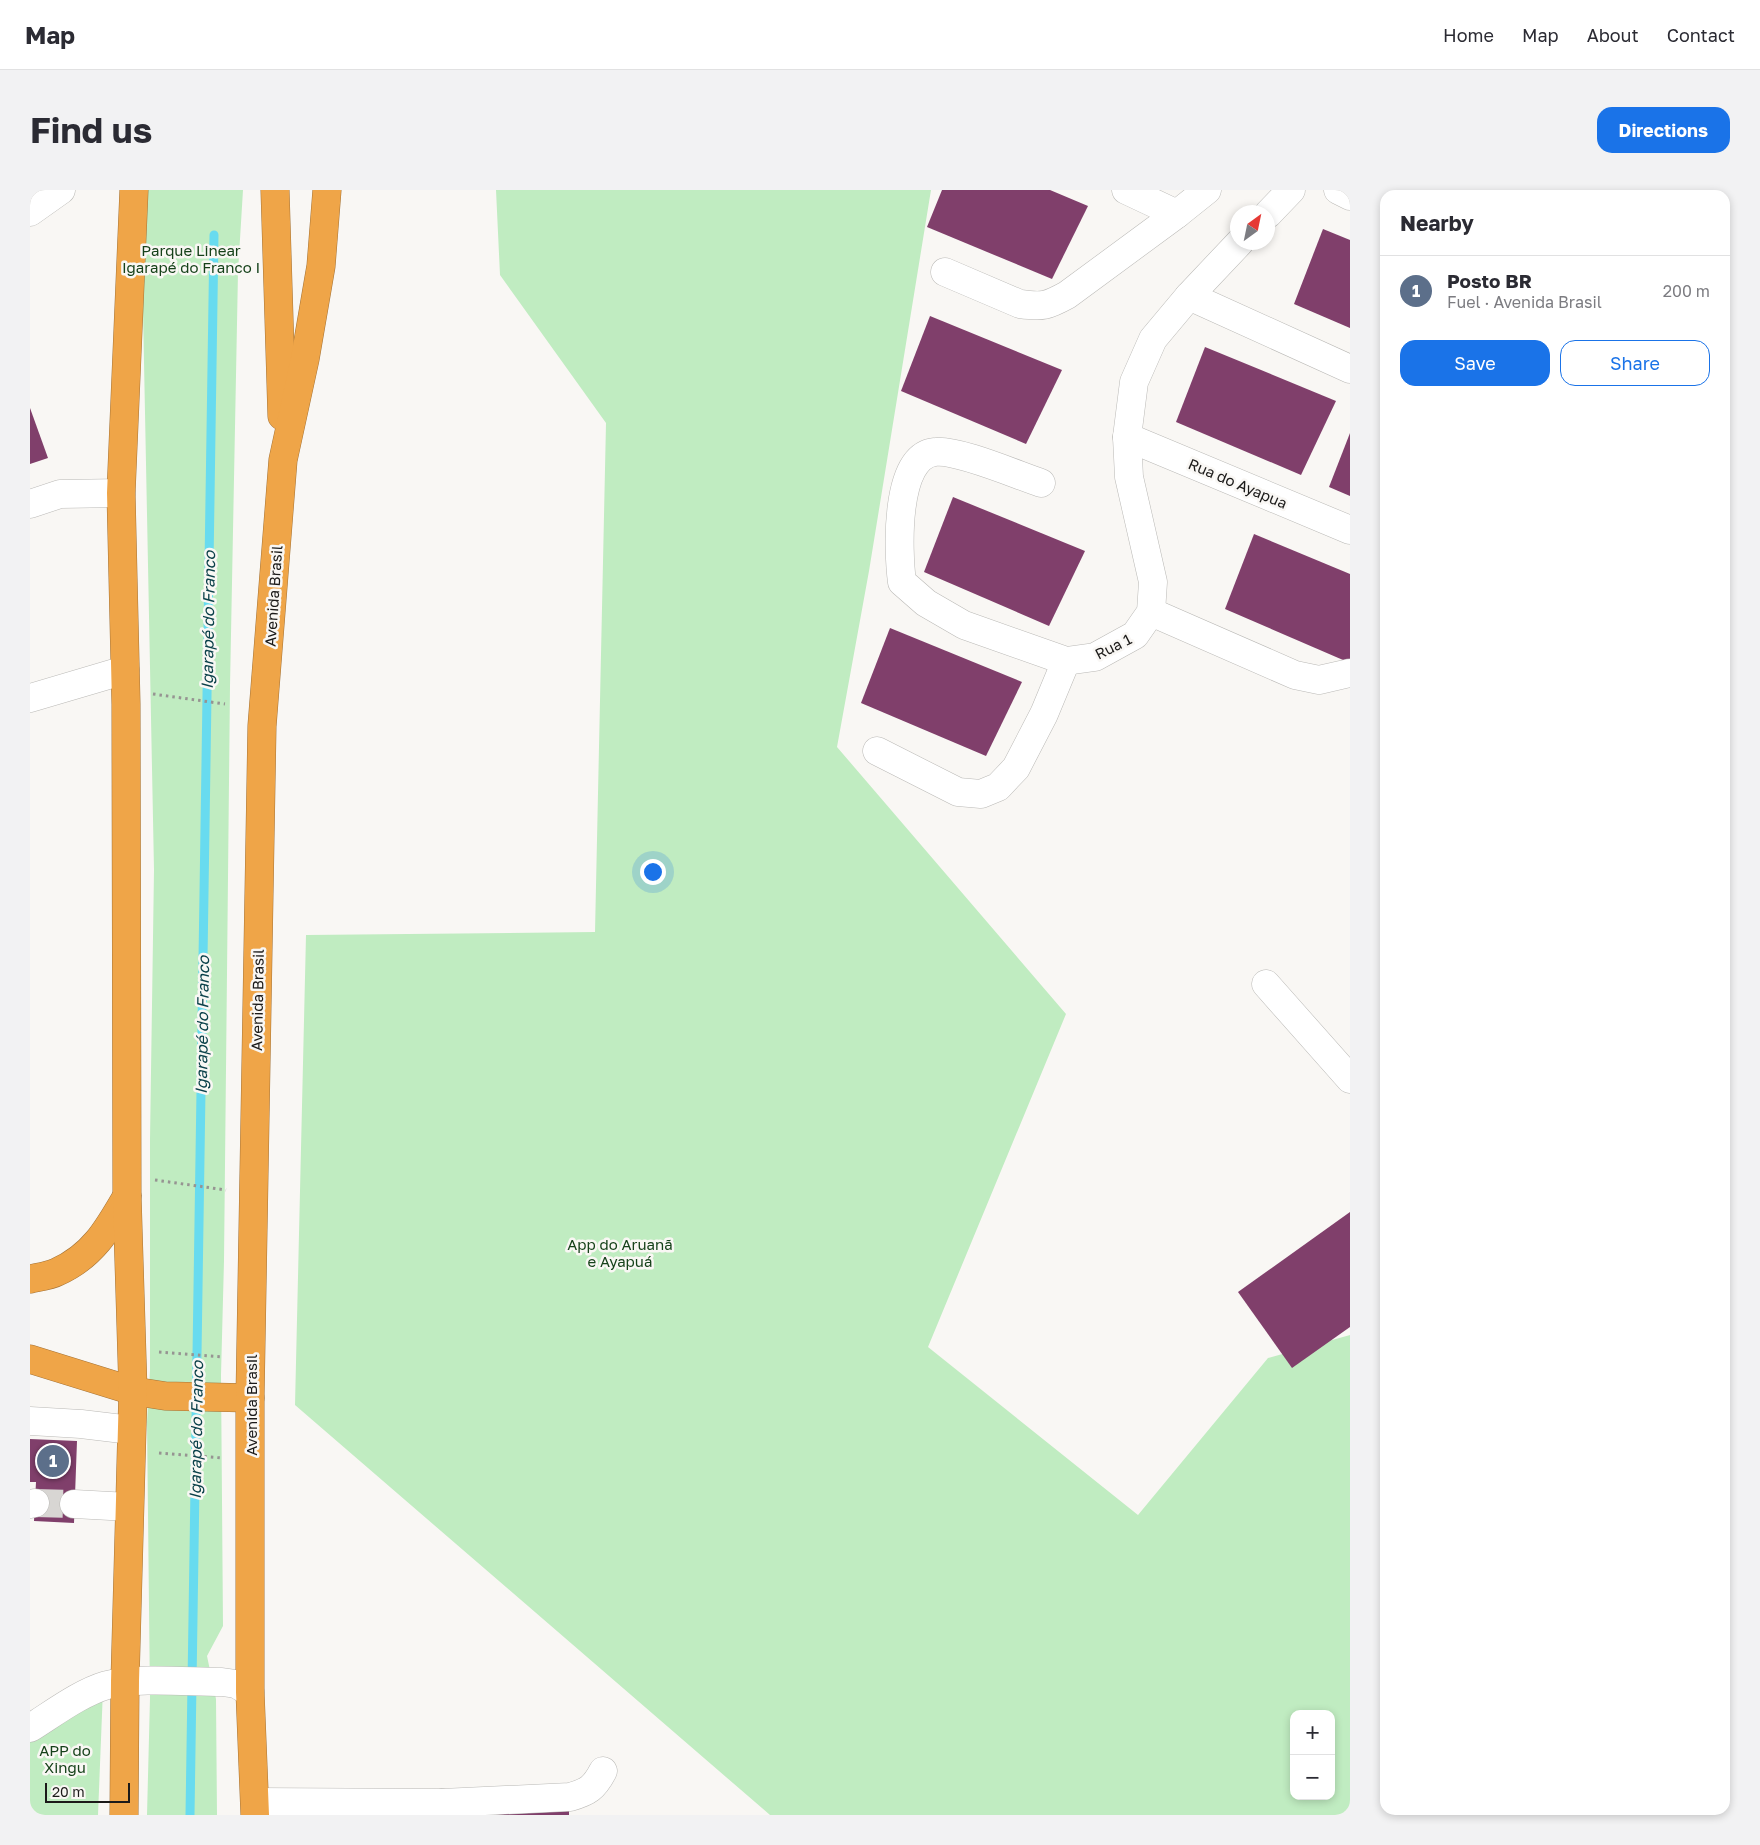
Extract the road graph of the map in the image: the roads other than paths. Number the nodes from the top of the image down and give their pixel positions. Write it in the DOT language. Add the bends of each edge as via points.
graph roads {
  1 [pos="61,190"];
  2 [pos="134,190"];
  3 [pos="275,190"];
  4 [pos="327,190"];
  5 [pos="1126,190"];
  6 [pos="1207,190"];
  7 [pos="1291,190"];
  8 [pos="1338,190"];
  9 [pos="1350,196"];
  10 [pos="1275,207"];
  11 [pos="30,212"];
  12 [pos="1176,214"];
  13 [pos="1232,250"];
  14 [pos="945,272"];
  15 [pos="1189,296"];
  16 [pos="1350,369"];
  17 [pos="1127,437"];
  18 [pos="283,460"];
  19 [pos="1041,483"];
  20 [pos="120,493"];
  21 [pos="30,504"];
  22 [pos="1350,530"];
  23 [pos="1151,612"];
  24 [pos="1066,662"];
  25 [pos="125,670"];
  26 [pos="1350,673"];
  27 [pos="30,698"];
  28 [pos="877,751"];
  29 [pos="1266,984"];
  30 [pos="1350,1079"];
  31 [pos="127,1196"];
  32 [pos="30,1279"];
  33 [pos="30,1359"];
  34 [pos="133,1391"];
  35 [pos="250,1398"];
  36 [pos="30,1421"];
  37 [pos="131,1430"];
  38 [pos="74,1504"];
  39 [pos="129,1507"];
  40 [pos="135,1681"];
  41 [pos="250,1692"];
  42 [pos="30,1728"];
  43 [pos="603,1772"];
  44 [pos="255,1809"];
  45 [pos="442,1809"];
  46 [pos="124,1815"];
  1 -- 11 [label="street"];
  2 -- 20 [label="highway"];
  3 -- 18 [label="highway"];
  4 -- 18 [label="highway, Avenida Brasil" via="319,276"];
  5 -- 12 [label="street"];
  6 -- 12 [label="street"];
  7 -- 10 [label="street"];
  8 -- 9 [label="street"];
  12 -- 14 [label="street" via="1049,305 1020,304"];
  13 -- 15 [label="street"];
  15 -- 16 [label="street"];
  15 -- 17 [label="street" via="1153,340 1134,382"];
  17 -- 22 [label="street, Rua do Ayapua"];
  17 -- 23 [label="street" via="1129,477 1153,582"];
  18 -- 35 [label="highway, Avenida Brasil" via="262,726"];
  19 -- 24 [label="street, Rua 1" via="959,455 935,452 920,457 910,471 902,504 902,582 926,603 964,626"];
  20 -- 21 [label="street" via="60,494"];
  20 -- 25 [label="highway"];
  23 -- 24 [label="street, Rua 1" via="1135,635 1096,657"];
  23 -- 26 [label="street" via="1295,675 1319,680"];
  24 -- 28 [label="street" via="1016,768 998,787 980,794 958,792"];
  25 -- 27 [label="street"];
  25 -- 31 [label="highway"];
  29 -- 30 [label="street"];
  31 -- 32 [label="highway" via="102,1237 82,1257 56,1273"];
  31 -- 34 [label="highway"];
  33 -- 34 [label="highway"];
  34 -- 35 [label="highway"];
  34 -- 37 [label="highway"];
  35 -- 41 [label="highway, Avenida Brasil"];
  36 -- 37 [label="street"];
  37 -- 39 [label="highway"];
  38 -- 39 [label="street"];
  39 -- 40 [label="highway"];
  40 -- 41 [label="street" via="222,1682 236,1684"];
  40 -- 42 [label="street" via="87,1693"];
  40 -- 46 [label="highway"];
  41 -- 44 [label="highway, Avenida Brasil"];
  43 -- 45 [label="street" via="597,1783 585,1793 570,1797"];
  44 -- 45 [label="street"];
}
